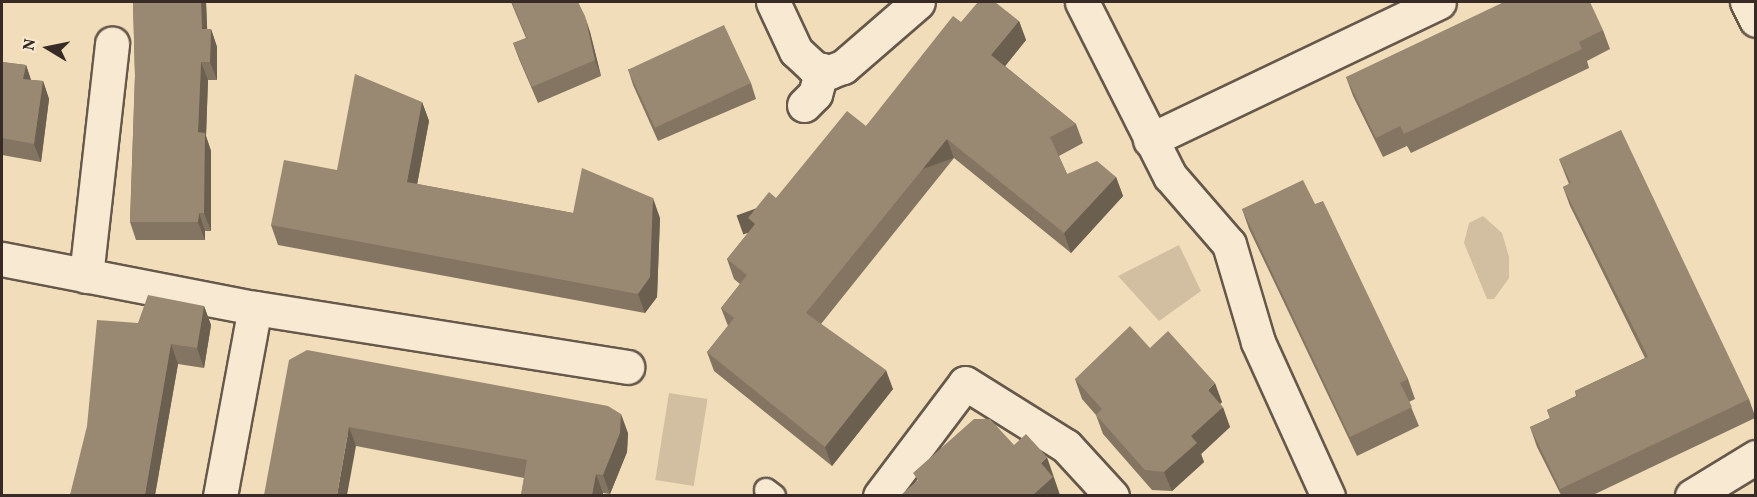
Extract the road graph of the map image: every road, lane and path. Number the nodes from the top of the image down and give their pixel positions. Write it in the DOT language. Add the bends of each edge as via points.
graph roads {
  1 [pos="773,2"];
  2 [pos="918,2"];
  3 [pos="1082,2"];
  4 [pos="1439,2"];
  5 [pos="1747,2"];
  6 [pos="1755,20"];
  7 [pos="112,43"];
  8 [pos="822,70"];
  9 [pos="804,105"];
  10 [pos="1150,140"];
  11 [pos="2,259"];
  12 [pos="86,276"];
  13 [pos="255,308"];
  14 [pos="627,367"];
  15 [pos="1755,457"];
  16 [pos="220,495"];
  17 [pos="880,495"];
  18 [pos="1112,495"];
  19 [pos="1328,495"];
  20 [pos="1692,495"];
  1 -- 8 [label="street" via="796,51"];
  2 -- 8 [label="street" via="843,67"];
  3 -- 10 [label="street"];
  4 -- 10 [label="street"];
  5 -- 6 [label="street"];
  7 -- 12 [label="street"];
  8 -- 9 [label="street" via="814,94"];
  10 -- 19 [label="street" via="1170,176 1229,244 1258,342"];
  11 -- 12 [label="street"];
  12 -- 13 [label="street"];
  13 -- 14 [label="street"];
  13 -- 16 [label="street"];
  15 -- 20 [label="street"];
  17 -- 18 [label="street" via="966,383 1066,446"];
}
